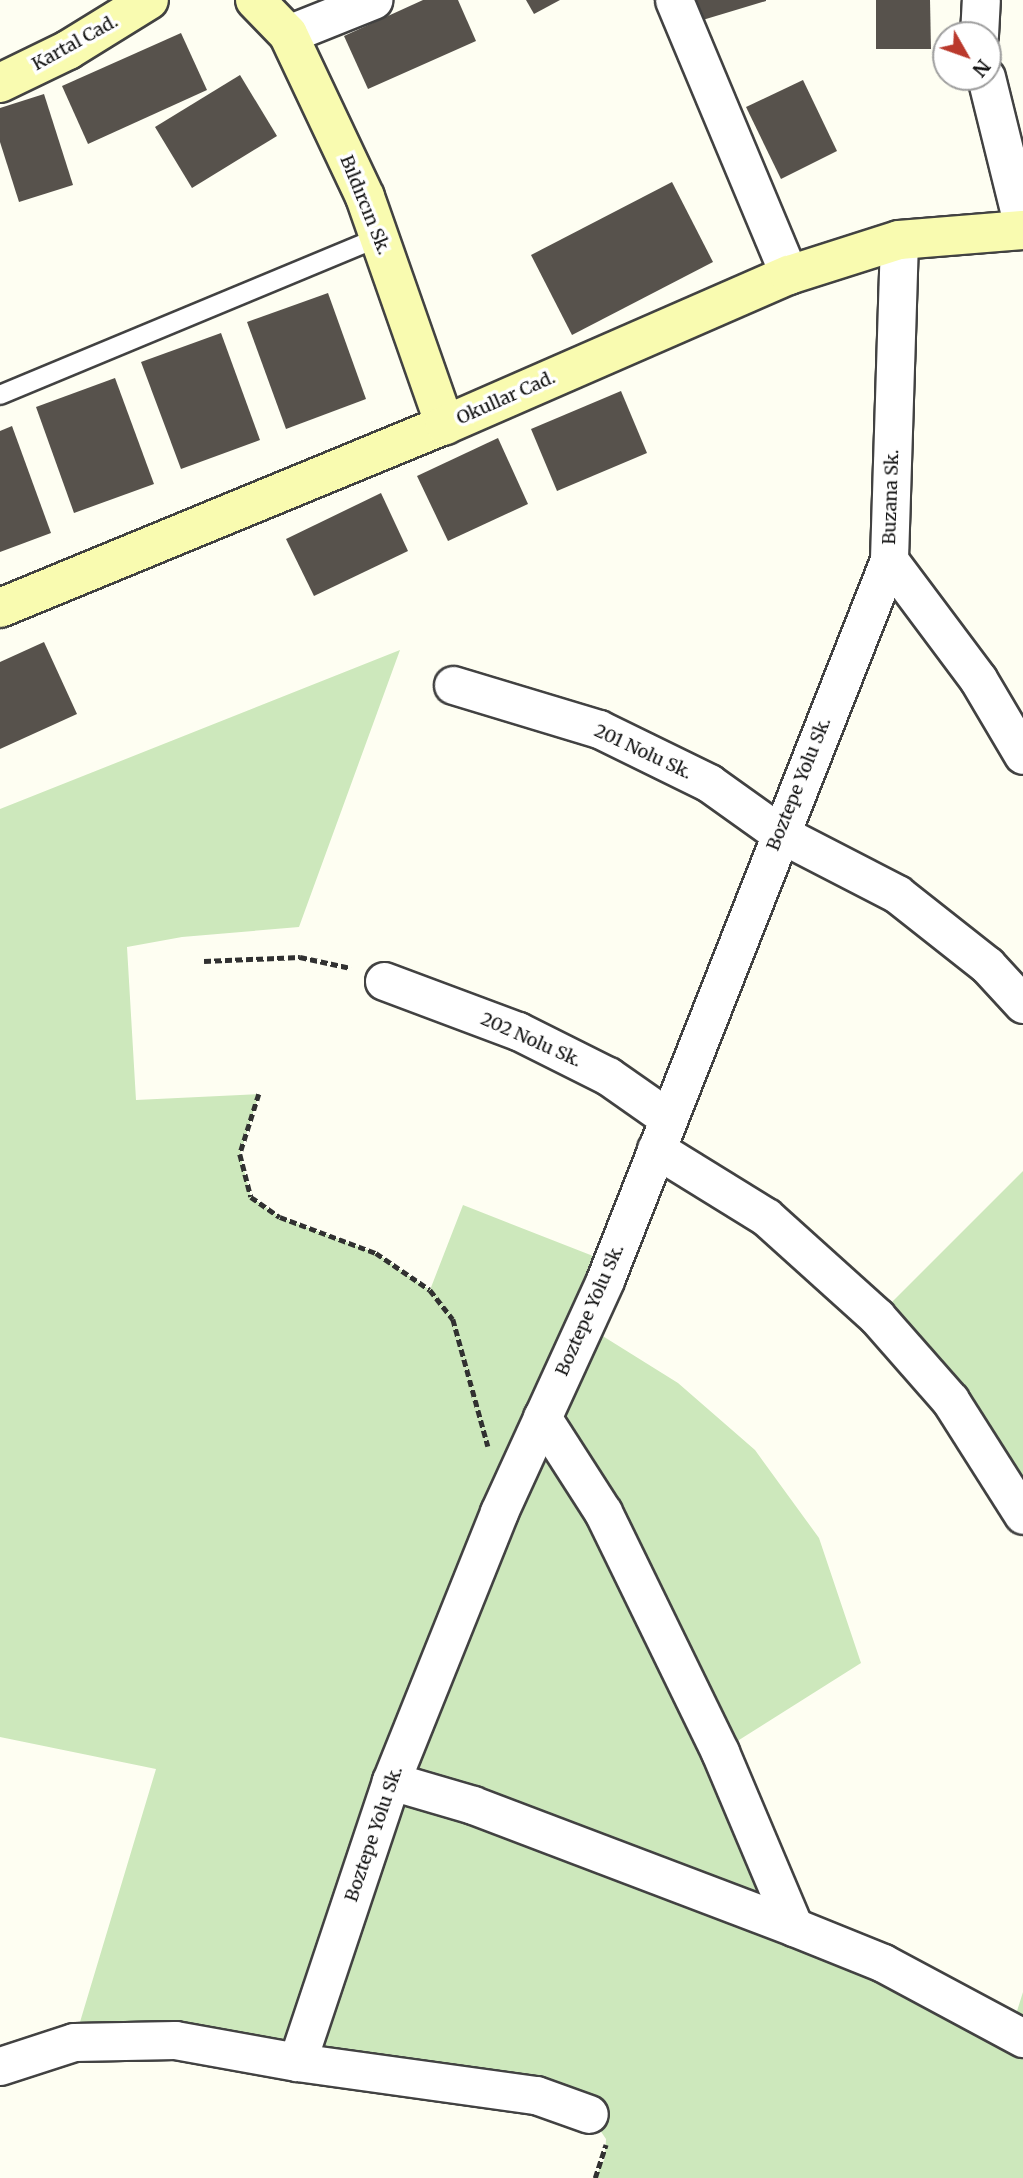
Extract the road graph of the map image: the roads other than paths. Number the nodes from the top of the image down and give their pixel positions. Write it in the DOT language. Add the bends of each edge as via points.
graph roads {
  1 [pos="149,0"];
  2 [pos="255,0"];
  3 [pos="373,0"];
  4 [pos="674,0"];
  5 [pos="981,0"];
  6 [pos="980,21"];
  7 [pos="288,34"];
  8 [pos="0,83"];
  9 [pos="989,91"];
  10 [pos="1023,228"];
  11 [pos="379,237"];
  12 [pos="900,240"];
  13 [pos="789,275"];
  14 [pos="0,396"];
  15 [pos="445,425"];
  16 [pos="889,560"];
  17 [pos="0,608"];
  18 [pos="453,685"];
  19 [pos="1023,755"];
  20 [pos="779,833"];
  21 [pos="384,981"];
  22 [pos="1023,1004"];
  23 [pos="662,1133"];
  24 [pos="542,1417"];
  25 [pos="1023,1514"];
  26 [pos="391,1781"];
  27 [pos="794,1927"];
  28 [pos="1023,2038"];
  29 [pos="297,2062"];
  30 [pos="0,2066"];
  31 [pos="589,2114"];
  1 -- 8 [label="main road, Kartal Cad." via="68,50"];
  2 -- 7 [label="main road, Bıldırcın Sk."];
  3 -- 7 [label="street"];
  4 -- 13 [label="street"];
  5 -- 6 [label="street"];
  7 -- 11 [label="main road, Bıldırcın Sk." via="365,197"];
  9 -- 10 [label="street"];
  10 -- 12 [label="main road, Okullar Cad."];
  11 -- 14 [label="lane"];
  11 -- 15 [label="main road, Bıldırcın Sk."];
  12 -- 13 [label="main road, Okullar Cad."];
  12 -- 16 [label="street, Buzana Sk."];
  13 -- 15 [label="main road, Okullar Cad."];
  15 -- 17 [label="main road, Okullar Cad."];
  16 -- 19 [label="street, Buzana Sk." via="978,679"];
  16 -- 20 [label="street, Boztepe Yolu Sk."];
  18 -- 20 [label="street, 201 Nolu Sk." via="599,729 709,783"];
  20 -- 22 [label="street, 201 Nolu Sk." via="897,894 987,965"];
  20 -- 23 [label="street, Boztepe Yolu Sk."];
  21 -- 23 [label="street, 202 Nolu Sk." via="518,1031 608,1076"];
  23 -- 24 [label="street, Boztepe Yolu Sk." via="605,1280"];
  23 -- 25 [label="street, 202 Nolu Sk." via="766,1217 867,1308 950,1400"];
  24 -- 26 [label="street, Boztepe Yolu Sk."];
  24 -- 27 [label="street" via="608,1524 720,1752"];
  26 -- 27 [label="street" via="473,1805"];
  26 -- 29 [label="street, Boztepe Yolu Sk."];
  27 -- 28 [label="street" via="883,1964"];
  29 -- 30 [label="street" via="175,2040 74,2042"];
  29 -- 31 [label="street" via="536,2095"];
}
